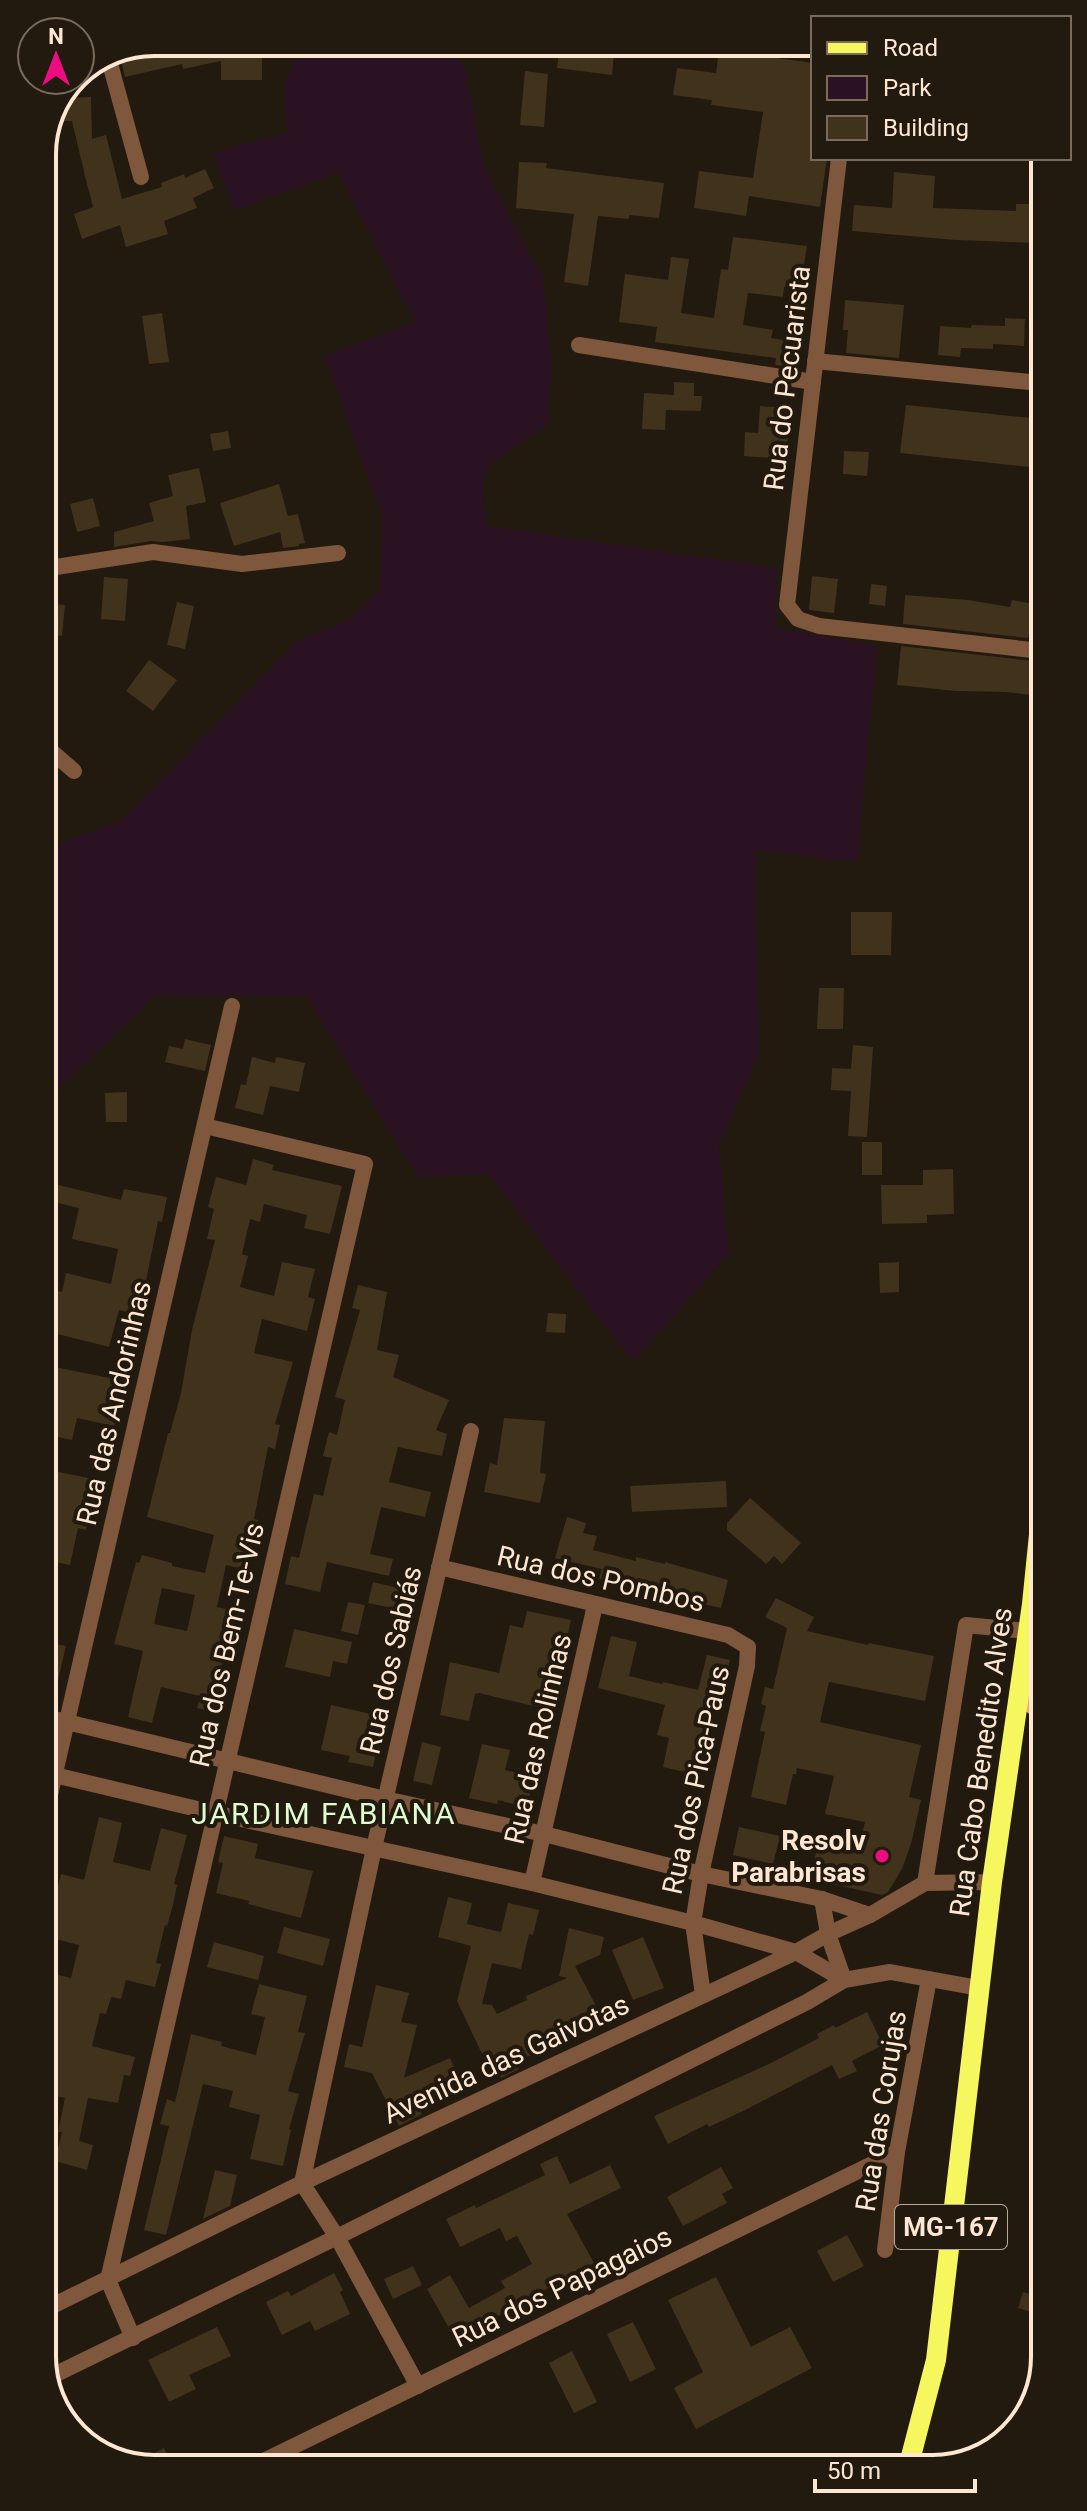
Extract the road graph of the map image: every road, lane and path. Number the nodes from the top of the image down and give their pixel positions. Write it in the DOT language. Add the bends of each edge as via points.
graph roads {
  1 [pos="111,66"];
  2 [pos="839,160"];
  3 [pos="141,177"];
  4 [pos="579,345"];
  5 [pos="815,361"];
  6 [pos="813,382"];
  7 [pos="1031,382"];
  8 [pos="338,553"];
  9 [pos="56,567"];
  10 [pos="1031,650"];
  11 [pos="56,755"];
  12 [pos="74,771"];
  13 [pos="232,1006"];
  14 [pos="205,1126"];
  15 [pos="471,1431"];
  16 [pos="439,1567"];
  17 [pos="1031,1597"];
  18 [pos="595,1605"];
  19 [pos="1027,1631"];
  20 [pos="748,1647"];
  21 [pos="1017,1695"];
  22 [pos="1031,1705"];
  23 [pos="56,1719"];
  24 [pos="67,1722"];
  25 [pos="56,1758"];
  26 [pos="227,1761"];
  27 [pos="56,1775"];
  28 [pos="385,1799"];
  29 [pos="214,1813"];
  30 [pos="544,1834"];
  31 [pos="374,1848"];
  32 [pos="701,1874"];
  33 [pos="992,1882"];
  34 [pos="532,1883"];
  35 [pos="925,1883"];
  36 [pos="822,1899"];
  37 [pos="870,1915"];
  38 [pos="693,1923"];
  39 [pos="828,1934"];
  40 [pos="796,1952"];
  41 [pos="929,1979"];
  42 [pos="844,1980"];
  43 [pos="979,1988"];
  44 [pos="703,1995"];
  45 [pos="897,2152"];
  46 [pos="302,2183"];
  47 [pos="337,2237"];
  48 [pos="885,2250"];
  49 [pos="108,2280"];
  50 [pos="56,2304"];
  51 [pos="133,2338"];
  52 [pos="58,2373"];
  53 [pos="418,2386"];
  54 [pos="276,2455"];
  55 [pos="911,2455"];
  1 -- 3 [label="street"];
  2 -- 5 [label="street, Rua do Pecuarista"];
  4 -- 6 [label="street"];
  5 -- 6 [label="street, Rua do Pecuarista"];
  5 -- 7 [label="street"];
  6 -- 10 [label="street, Rua do Pecuarista" via="787,605 798,619 819,626"];
  8 -- 9 [label="street" via="242,564 153,552"];
  11 -- 12 [label="street"];
  13 -- 14 [label="street, Rua das Andorinhas"];
  14 -- 24 [label="street, Rua das Andorinhas"];
  14 -- 26 [label="street, Rua dos Bem-Te-Vis" via="365,1164"];
  15 -- 16 [label="street, Rua dos Sabiás"];
  16 -- 18 [label="street, Rua dos Pombos"];
  16 -- 28 [label="street, Rua dos Sabiás"];
  17 -- 19 [label="main road, Rua Cabo Benedito Alves / MG-167"];
  18 -- 20 [label="street, Rua dos Pombos" via="728,1635"];
  18 -- 30 [label="street, Rua das Rolinhas"];
  19 -- 21 [label="main road, Rua Cabo Benedito Alves / MG-167"];
  19 -- 35 [label="street" via="966,1625"];
  20 -- 32 [label="street, Rua dos Pica-Paus"];
  21 -- 22 [label="street"];
  21 -- 33 [label="main road, Rua Cabo Benedito Alves / MG-167"];
  23 -- 24 [label="street"];
  24 -- 25 [label="street, Rua das Andorinhas"];
  24 -- 26 [label="street"];
  26 -- 28 [label="street"];
  26 -- 29 [label="street, Rua dos Bem-Te-Vis"];
  27 -- 29 [label="street"];
  28 -- 30 [label="street"];
  28 -- 31 [label="street, Rua dos Sabiás"];
  29 -- 31 [label="street"];
  29 -- 49 [label="street, Rua dos Bem-Te-Vis"];
  30 -- 32 [label="street"];
  30 -- 34 [label="street, Rua das Rolinhas"];
  31 -- 34 [label="street"];
  31 -- 46 [label="street, Rua dos Sabiás"];
  32 -- 36 [label="street"];
  32 -- 38 [label="street, Rua dos Pica-Paus"];
  33 -- 35 [label="street, Avenida das Gaivotas"];
  33 -- 43 [label="main road, Rua Cabo Benedito Alves / MG-167"];
  34 -- 38 [label="street"];
  35 -- 37 [label="street, Avenida das Gaivotas"];
  36 -- 37 [label="street"];
  36 -- 39 [label="street"];
  37 -- 39 [label="street, Avenida das Gaivotas"];
  38 -- 40 [label="street"];
  38 -- 44 [label="street, Rua dos Pica-Paus"];
  39 -- 40 [label="street, Avenida das Gaivotas"];
  39 -- 42 [label="street"];
  40 -- 42 [label="street"];
  40 -- 44 [label="street, Avenida das Gaivotas"];
  41 -- 42 [label="street" via="890,1972"];
  41 -- 43 [label="street"];
  41 -- 45 [label="street, Rua das Corujas"];
  42 -- 47 [label="street"];
  43 -- 55 [label="main road, MG-167" via="936,2360"];
  44 -- 46 [label="street, Avenida das Gaivotas"];
  45 -- 48 [label="street, Rua das Corujas"];
  45 -- 53 [label="street, Rua dos Papagaios"];
  46 -- 47 [label="street"];
  46 -- 49 [label="street, Avenida das Gaivotas"];
  47 -- 51 [label="street"];
  47 -- 53 [label="street"];
  49 -- 50 [label="street, Avenida das Gaivotas"];
  49 -- 51 [label="street"];
  51 -- 52 [label="street"];
  53 -- 54 [label="street, Rua dos Papagaios"];
}
